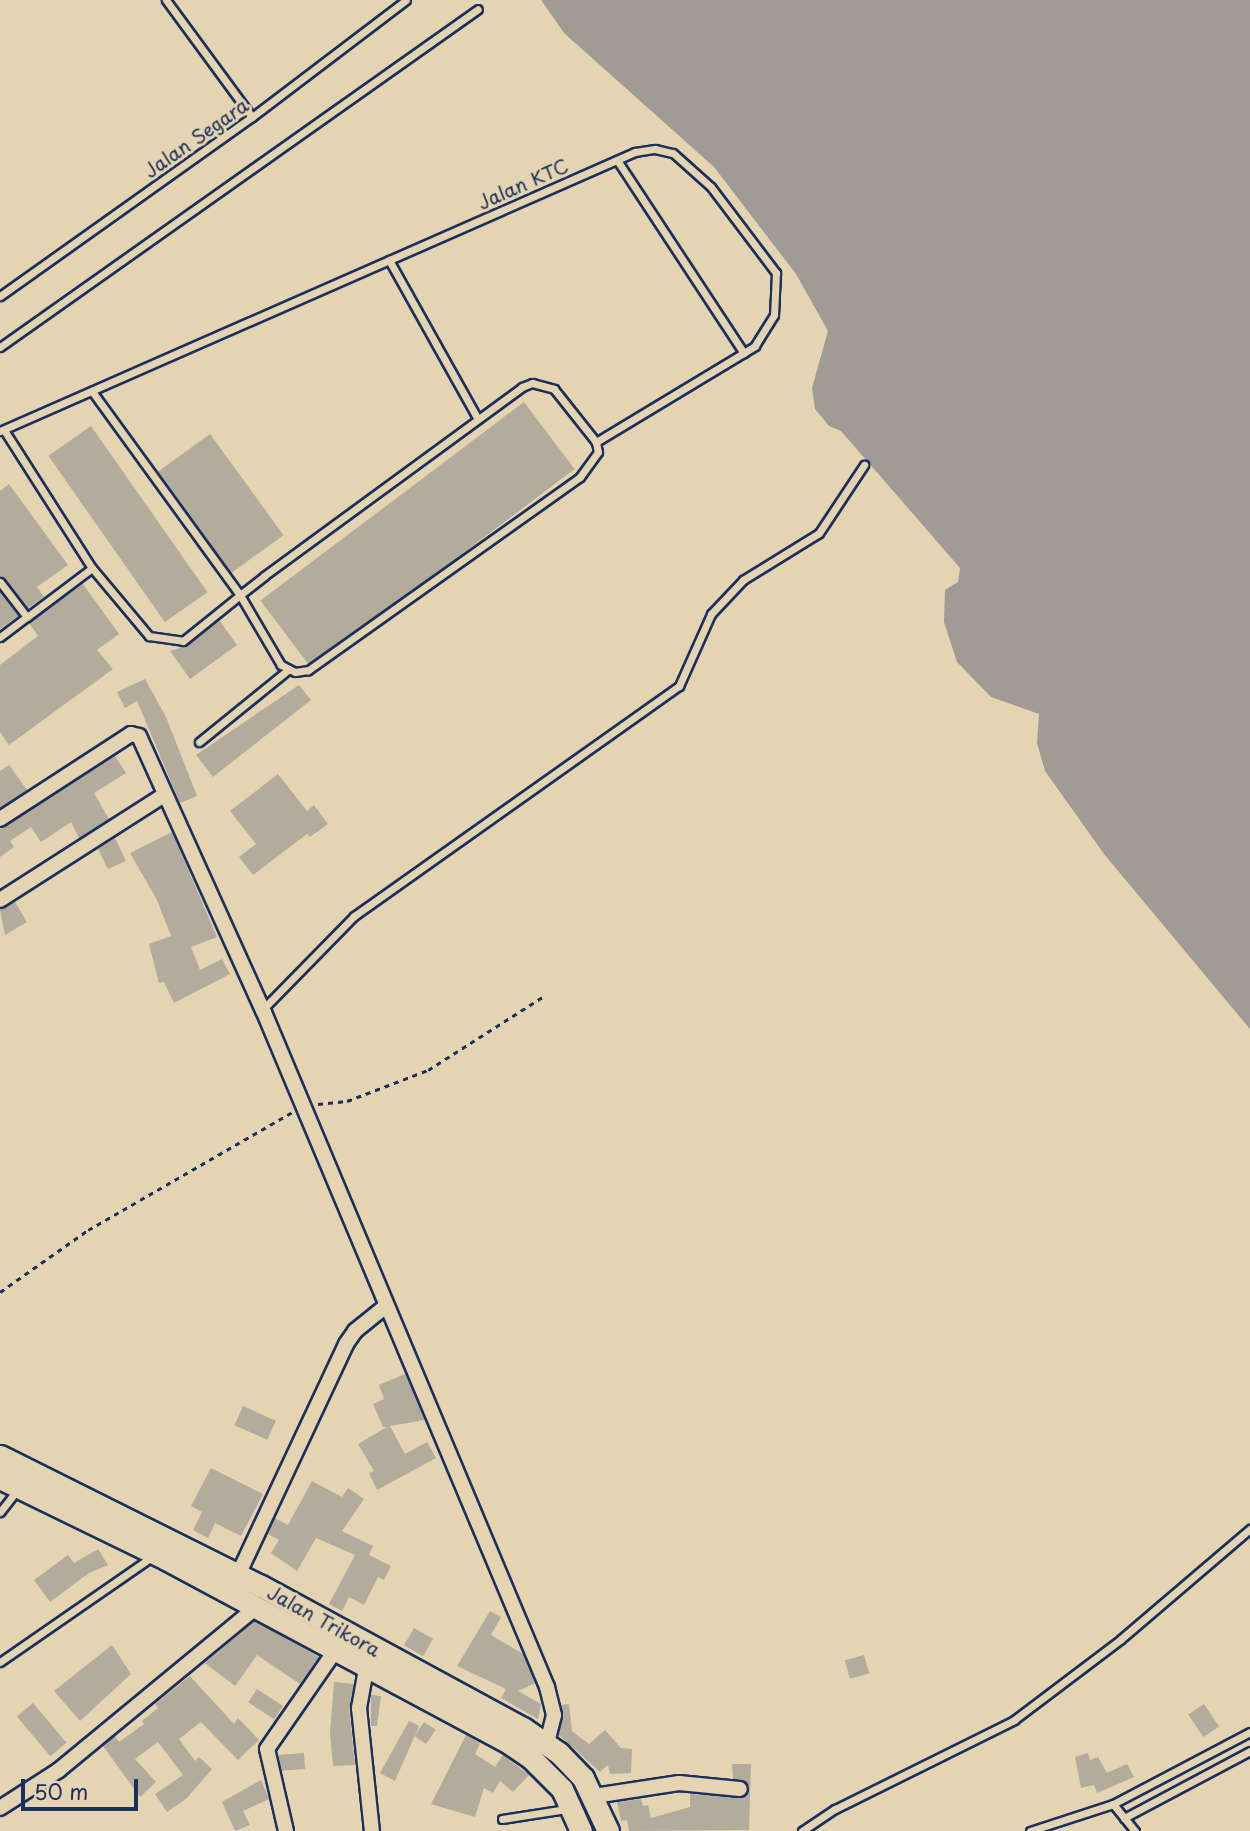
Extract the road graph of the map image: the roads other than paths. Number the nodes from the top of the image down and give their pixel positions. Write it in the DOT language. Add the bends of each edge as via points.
graph roads {
  1 [pos="166,0"];
  2 [pos="406,0"];
  3 [pos="478,9"];
  4 [pos="252,117"];
  5 [pos="617,160"];
  6 [pos="389,260"];
  7 [pos="0,296"];
  8 [pos="0,347"];
  9 [pos="744,353"];
  10 [pos="92,391"];
  11 [pos="478,419"];
  12 [pos="2,430"];
  13 [pos="596,442"];
  14 [pos="864,465"];
  15 [pos="92,568"];
  16 [pos="0,582"];
  17 [pos="240,595"];
  18 [pos="27,617"];
  19 [pos="0,637"];
  20 [pos="288,670"];
  21 [pos="199,742"];
  22 [pos="164,795"];
  23 [pos="0,819"];
  24 [pos="0,901"];
  25 [pos="263,1010"];
  26 [pos="386,1306"];
  27 [pos="0,1457"];
  28 [pos="0,1478"];
  29 [pos="19,1489"];
  30 [pos="0,1512"];
  31 [pos="1250,1529"];
  32 [pos="163,1548"];
  33 [pos="238,1575"];
  34 [pos="257,1607"];
  35 [pos="342,1642"];
  36 [pos="368,1656"];
  37 [pos="0,1662"];
  38 [pos="1250,1731"];
  39 [pos="547,1743"];
  40 [pos="1250,1751"];
  41 [pos="740,1789"];
  42 [pos="594,1796"];
  43 [pos="1113,1804"];
  44 [pos="0,1808"];
  45 [pos="570,1808"];
  46 [pos="1124,1818"];
  47 [pos="502,1819"];
  48 [pos="1054,1822"];
  49 [pos="286,1831"];
  50 [pos="372,1831"];
  51 [pos="580,1831"];
  52 [pos="608,1831"];
  53 [pos="802,1831"];
  54 [pos="1030,1831"];
  55 [pos="1058,1831"];
  56 [pos="1135,1831"];
  1 -- 4 [label="lane"];
  2 -- 4 [label="lane, Jalan Segara"];
  3 -- 8 [label="lane"];
  4 -- 7 [label="lane, Jalan Segara"];
  5 -- 6 [label="lane, Jalan KTC"];
  5 -- 9 [label="lane"];
  5 -- 9 [label="lane, Jalan KTC" via="655,149 673,153 711,187 776,273 774,315 755,346"];
  6 -- 10 [label="lane, Jalan KTC"];
  6 -- 11 [label="lane"];
  9 -- 13 [label="lane, Jalan KTC"];
  10 -- 12 [label="lane, Jalan KTC"];
  10 -- 17 [label="lane"];
  11 -- 13 [label="lane" via="522,387 544,384 554,389"];
  11 -- 17 [label="lane"];
  12 -- 15 [label="lane"];
  13 -- 20 [label="lane" via="595,461 580,477 308,670"];
  14 -- 25 [label="lane" via="820,533 743,580 711,614 679,686 354,916"];
  15 -- 17 [label="lane" via="149,636 164,641 183,641"];
  15 -- 18 [label="lane"];
  16 -- 18 [label="lane"];
  17 -- 20 [label="lane"];
  18 -- 19 [label="lane"];
  20 -- 21 [label="lane"];
  22 -- 23 [label="street" via="134,733"];
  22 -- 24 [label="street"];
  22 -- 25 [label="street"];
  25 -- 26 [label="street"];
  26 -- 33 [label="street" via="346,1344"];
  26 -- 39 [label="street" via="552,1700 554,1726"];
  27 -- 32 [label="main road, Jalan Trikora"];
  28 -- 29 [label="main road, Jalan Trikora"];
  29 -- 30 [label="lane"];
  29 -- 32 [label="main road, Jalan Trikora"];
  31 -- 53 [label="lane" via="1121,1639 1014,1720 835,1809"];
  32 -- 33 [label="main road, Jalan Trikora"];
  32 -- 34 [label="main road, Jalan Trikora"];
  32 -- 37 [label="lane"];
  33 -- 35 [label="main road, Jalan Trikora"];
  34 -- 35 [label="main road, Jalan Trikora"];
  34 -- 44 [label="street" via="59,1770"];
  35 -- 36 [label="main road, Jalan Trikora"];
  35 -- 49 [label="street" via="267,1749"];
  36 -- 39 [label="main road, Jalan Trikora"];
  36 -- 45 [label="main road, Jalan Trikora" via="530,1756 562,1789"];
  36 -- 50 [label="street" via="359,1727"];
  38 -- 43 [label="lane"];
  39 -- 42 [label="main road, Jalan Trikora" via="583,1778"];
  40 -- 46 [label="lane"];
  41 -- 42 [label="street" via="680,1783"];
  42 -- 52 [label="main road, Jalan Trikora"];
  43 -- 46 [label="lane"];
  43 -- 48 [label="lane"];
  45 -- 47 [label="lane"];
  45 -- 51 [label="main road, Jalan Trikora"];
  46 -- 56 [label="lane"];
  48 -- 54 [label="lane"];
  48 -- 55 [label="lane"];
}
